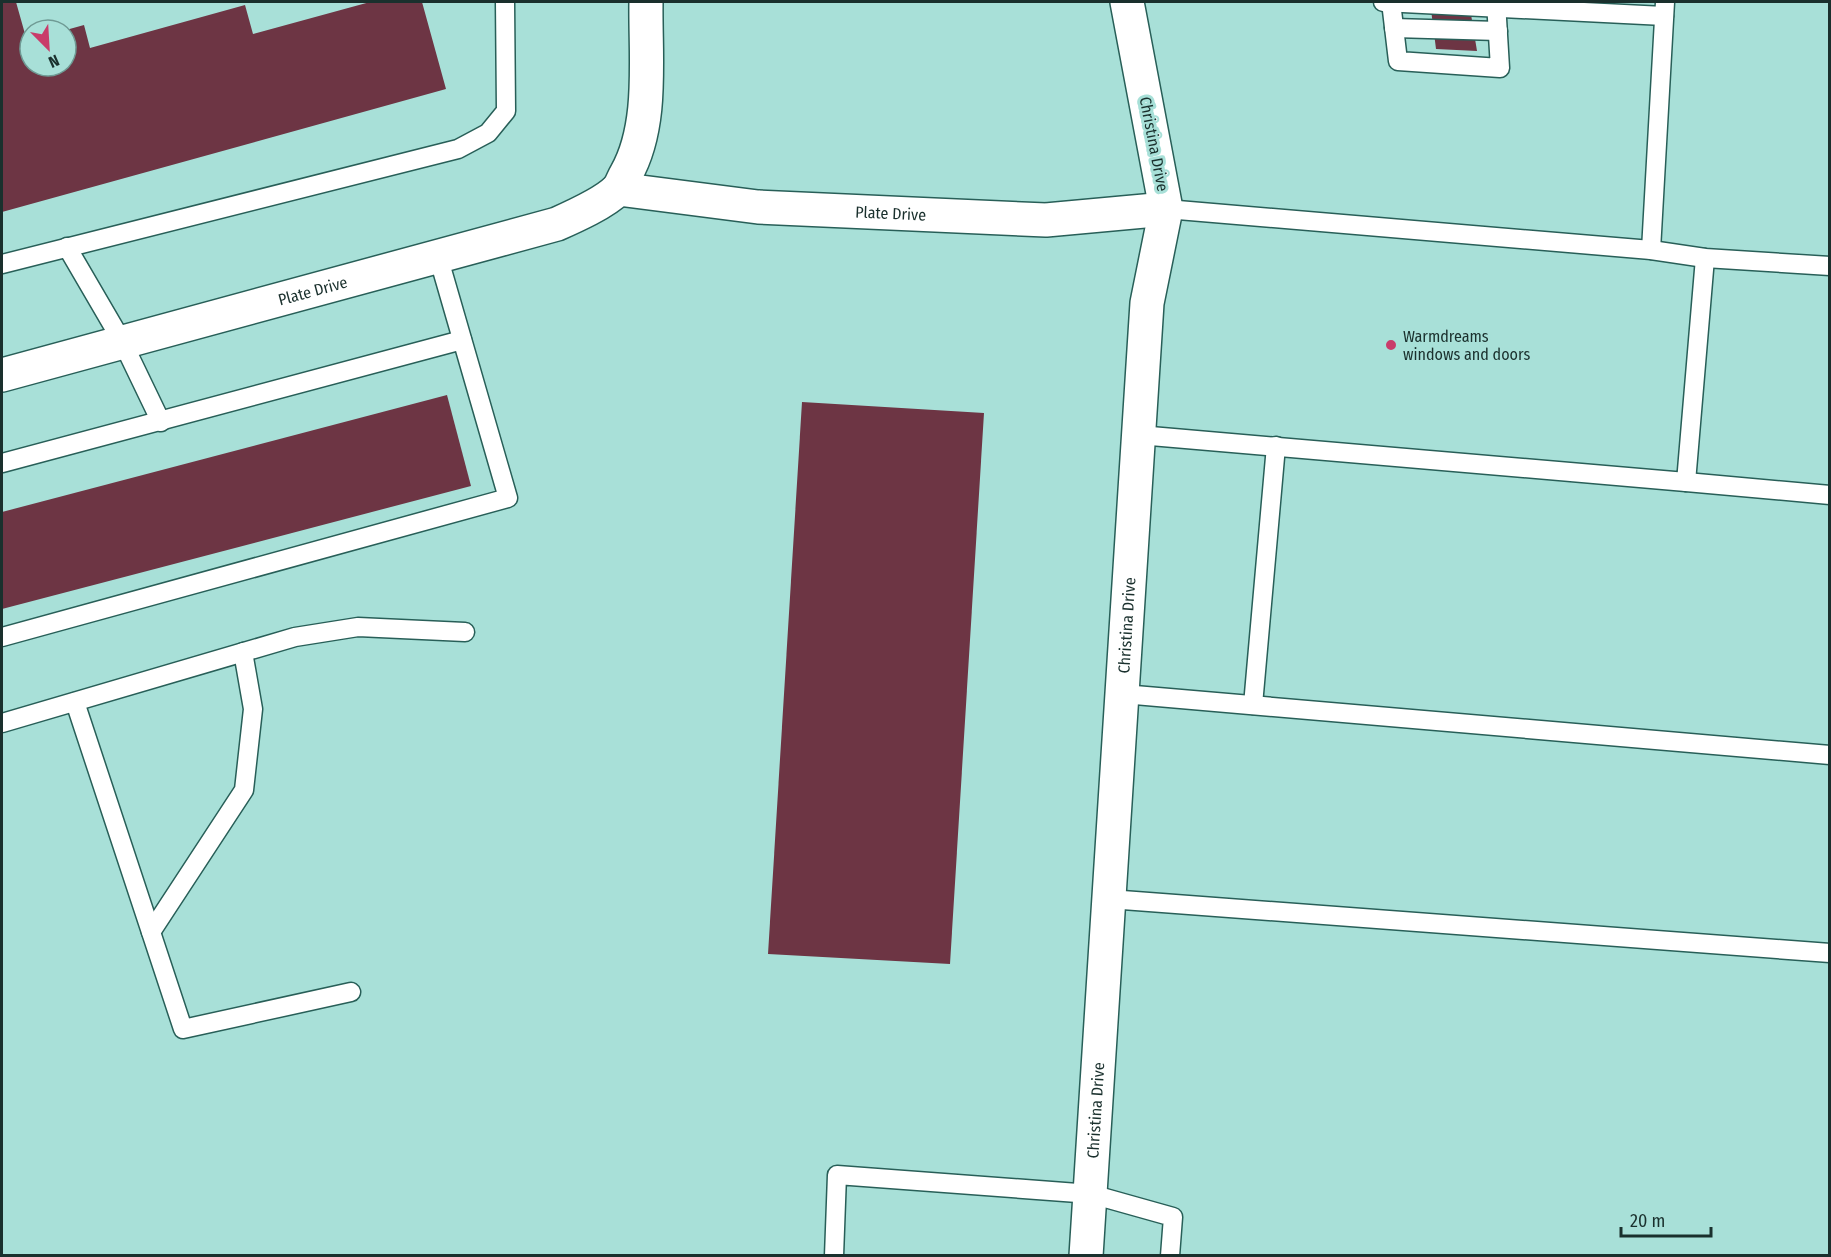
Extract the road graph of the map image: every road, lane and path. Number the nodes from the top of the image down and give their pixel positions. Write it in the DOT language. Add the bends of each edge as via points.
graph roads {
  1 [pos="505,2"];
  2 [pos="646,2"];
  3 [pos="1127,2"];
  4 [pos="1383,2"];
  5 [pos="1391,2"];
  6 [pos="1496,4"];
  7 [pos="1665,9"];
  8 [pos="1394,28"];
  9 [pos="1498,31"];
  10 [pos="618,189"];
  11 [pos="1166,209"];
  12 [pos="67,247"];
  13 [pos="1651,249"];
  14 [pos="438,256"];
  15 [pos="1705,258"];
  16 [pos="2,264"];
  17 [pos="1830,266"];
  18 [pos="462,340"];
  19 [pos="123,343"];
  20 [pos="2,375"];
  21 [pos="161,422"];
  22 [pos="1139,435"];
  23 [pos="1276,446"];
  24 [pos="2,464"];
  25 [pos="1686,482"];
  26 [pos="1830,495"];
  27 [pos="465,632"];
  28 [pos="2,637"];
  29 [pos="243,652"];
  30 [pos="1123,694"];
  31 [pos="75,702"];
  32 [pos="1253,705"];
  33 [pos="2,723"];
  34 [pos="1830,755"];
  35 [pos="1109,898"];
  36 [pos="151,932"];
  37 [pos="1830,953"];
  38 [pos="351,992"];
  39 [pos="1091,1194"];
  40 [pos="834,1256"];
  41 [pos="1086,1256"];
  42 [pos="1170,1256"];
  1 -- 12 [label="lane" via="506,111 488,133 458,149"];
  2 -- 10 [label="street, Plate Drive" via="645,105 639,144"];
  3 -- 11 [label="street, Christina Drive"];
  4 -- 5 [label="lane"];
  5 -- 6 [label="lane"];
  5 -- 8 [label="lane"];
  6 -- 7 [label="lane"];
  6 -- 9 [label="lane"];
  7 -- 13 [label="lane"];
  8 -- 9 [label="lane"];
  8 -- 9 [label="lane" via="1398,61 1500,68"];
  10 -- 11 [label="street, Plate Drive" via="758,207 1046,220"];
  10 -- 14 [label="street, Plate Drive" via="557,224"];
  11 -- 13 [label="lane"];
  11 -- 22 [label="street, Christina Drive" via="1147,303"];
  12 -- 16 [label="lane"];
  12 -- 19 [label="lane"];
  13 -- 15 [label="lane"];
  14 -- 18 [label="lane"];
  14 -- 19 [label="street, Plate Drive"];
  15 -- 17 [label="lane"];
  15 -- 25 [label="lane"];
  18 -- 21 [label="lane"];
  18 -- 28 [label="lane" via="508,498"];
  19 -- 20 [label="street, Plate Drive"];
  19 -- 21 [label="lane"];
  21 -- 24 [label="lane"];
  22 -- 23 [label="lane"];
  22 -- 30 [label="street, Christina Drive"];
  23 -- 25 [label="lane"];
  23 -- 32 [label="lane"];
  25 -- 26 [label="lane"];
  27 -- 29 [label="lane" via="358,627 296,637"];
  29 -- 31 [label="lane"];
  29 -- 36 [label="lane" via="253,709 244,790"];
  30 -- 32 [label="lane"];
  30 -- 35 [label="street, Christina Drive"];
  31 -- 33 [label="lane"];
  31 -- 36 [label="lane"];
  32 -- 34 [label="lane"];
  35 -- 37 [label="lane"];
  35 -- 39 [label="street, Christina Drive"];
  36 -- 38 [label="lane" via="183,1029"];
  39 -- 40 [label="lane" via="837,1175"];
  39 -- 41 [label="street, Christina Drive"];
  39 -- 42 [label="lane" via="1173,1217"];
}
